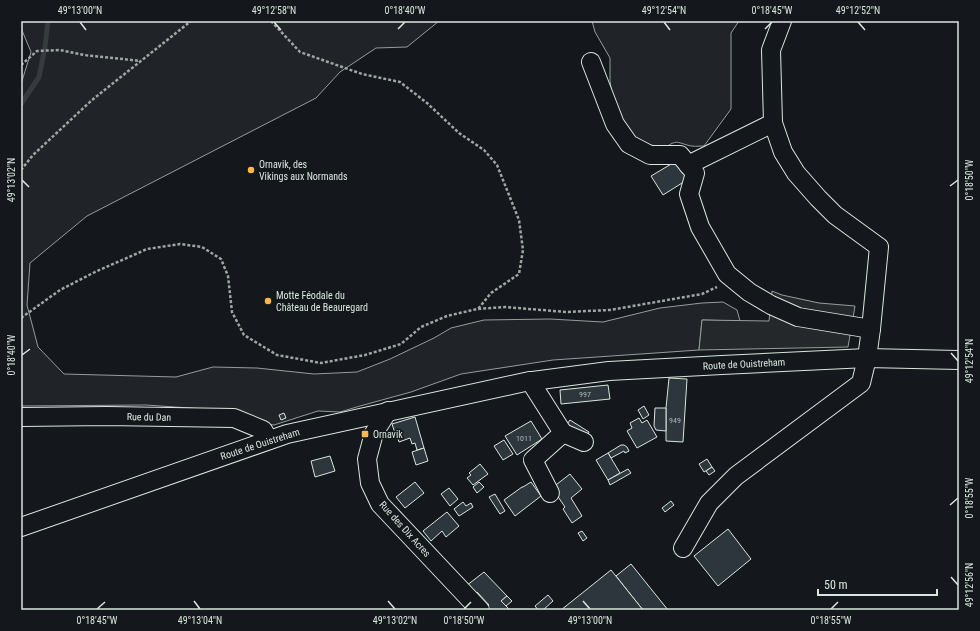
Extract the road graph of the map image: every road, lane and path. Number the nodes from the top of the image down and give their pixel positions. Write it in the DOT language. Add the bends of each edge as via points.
graph roads {
  1 [pos="191,21"];
  2 [pos="271,21"];
  3 [pos="782,21"];
  4 [pos="141,61"];
  5 [pos="591,62"];
  6 [pos="21,65"];
  7 [pos="773,123"];
  8 [pos="688,165"];
  9 [pos="21,170"];
  10 [pos="733,279"];
  11 [pos="477,309"];
  12 [pos="21,318"];
  13 [pos="871,329"];
  14 [pos="867,358"];
  15 [pos="959,360"];
  16 [pos="530,381"];
  17 [pos="388,412"];
  18 [pos="21,417"];
  19 [pos="563,433"];
  20 [pos="269,440"];
  21 [pos="584,442"];
  22 [pos="550,493"];
  23 [pos="21,527"];
  24 [pos="683,548"];
  25 [pos="480,610"];
  1 -- 4 [label="path"];
  2 -- 11 [label="path" via="300,52 362,74 400,82 484,150 497,166 519,220 523,250 518,274 491,293"];
  3 -- 7 [label="street" via="771,50"];
  4 -- 6 [label="path" via="60,50 37,51"];
  4 -- 9 [label="path" via="87,105 33,155"];
  5 -- 8 [label="street" via="615,124 628,144 650,155 680,155"];
  7 -- 8 [label="street"];
  7 -- 13 [label="street" via="783,152 818,198 835,215 879,247"];
  8 -- 10 [label="street" via="695,173 688,194 700,227 727,274"];
  10 -- 11 [label="path" via="702,294 610,310 566,312 505,307"];
  10 -- 13 [label="street" via="771,305 798,317"];
  11 -- 12 [label="path" via="447,316 421,327 401,344 365,355 321,363 277,355 244,335 232,312 228,276 221,259 202,247 180,244 147,249 95,272 60,290"];
  13 -- 14 [label="street"];
  14 -- 15 [label="street, Route de Ouistreham"];
  14 -- 16 [label="street, Route de Ouistreham" via="609,371"];
  14 -- 24 [label="street" via="861,383 736,476 709,503"];
  16 -- 17 [label="street, Route de Ouistreham"];
  16 -- 19 [label="street"];
  17 -- 20 [label="street, Route de Ouistreham"];
  17 -- 25 [label="street, Rue des Dix Acres" via="374,433 368,459 370,483 380,504"];
  18 -- 20 [label="street, Rue du Dan" via="234,418 263,430"];
  19 -- 21 [label="street"];
  19 -- 22 [label="street" via="533,460"];
  20 -- 23 [label="street, Route de Ouistreham"];
}
